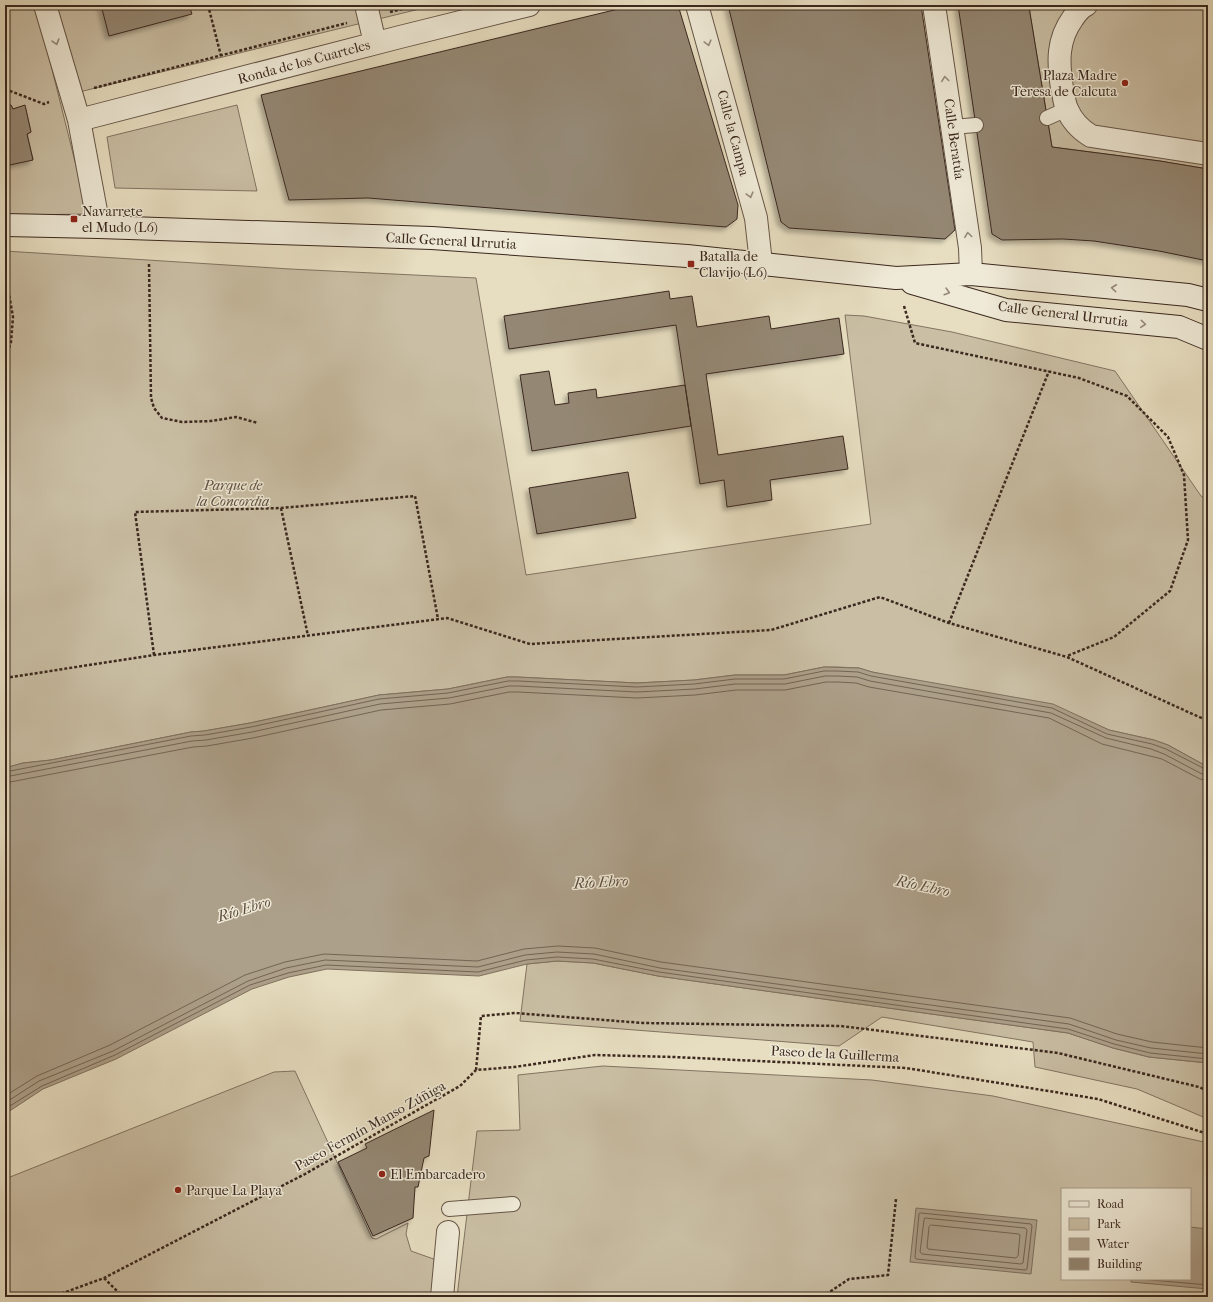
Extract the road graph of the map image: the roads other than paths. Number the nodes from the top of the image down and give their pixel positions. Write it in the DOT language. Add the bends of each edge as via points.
graph roads {
  1 [pos="45,5"];
  2 [pos="530,5"];
  3 [pos="697,5"];
  4 [pos="934,5"];
  5 [pos="1086,5"];
  6 [pos="367,11"];
  7 [pos="375,43"];
  8 [pos="1067,109"];
  9 [pos="1047,118"];
  10 [pos="79,120"];
  11 [pos="976,125"];
  12 [pos="952,127"];
  13 [pos="1208,154"];
  14 [pos="5,226"];
  15 [pos="99,227"];
  16 [pos="761,263"];
  17 [pos="971,274"];
  18 [pos="896,278"];
  19 [pos="1208,300"];
  20 [pos="1208,339"];
  21 [pos="513,1204"];
  22 [pos="449,1209"];
  23 [pos="448,1232"];
  24 [pos="442,1297"];
  1 -- 10 [label="street, one-way"];
  2 -- 7 [label="street, Ronda de los Cuarteles"];
  3 -- 16 [label="street, Calle la Campa, one-way" via="756,218"];
  12 -- 4 [label="street, Calle Beratúa, one-way"];
  5 -- 8 [label="street" via="1067,26 1062,37 1059,56 1060,76"];
  6 -- 7 [label="street"];
  7 -- 10 [label="street, Ronda de los Cuarteles"];
  8 -- 9 [label="lane"];
  8 -- 13 [label="street" via="1081,130 1091,136"];
  10 -- 15 [label="street"];
  11 -- 12 [label="lane"];
  17 -- 12 [label="street, Calle Beratúa, one-way" via="970,248"];
  14 -- 15 [label="street, Calle General Urrutia"];
  15 -- 16 [label="street, Calle General Urrutia" via="432,238"];
  16 -- 18 [label="street, Calle General Urrutia"];
  17 -- 18 [label="street, Calle General Urrutia"];
  19 -- 17 [label="street, Calle General Urrutia, one-way" via="1188,295"];
  18 -- 20 [label="street, Calle General Urrutia, one-way" via="1006,310 1179,327"];
  21 -- 22 [label="lane"];
  23 -- 24 [label="street"];
}
